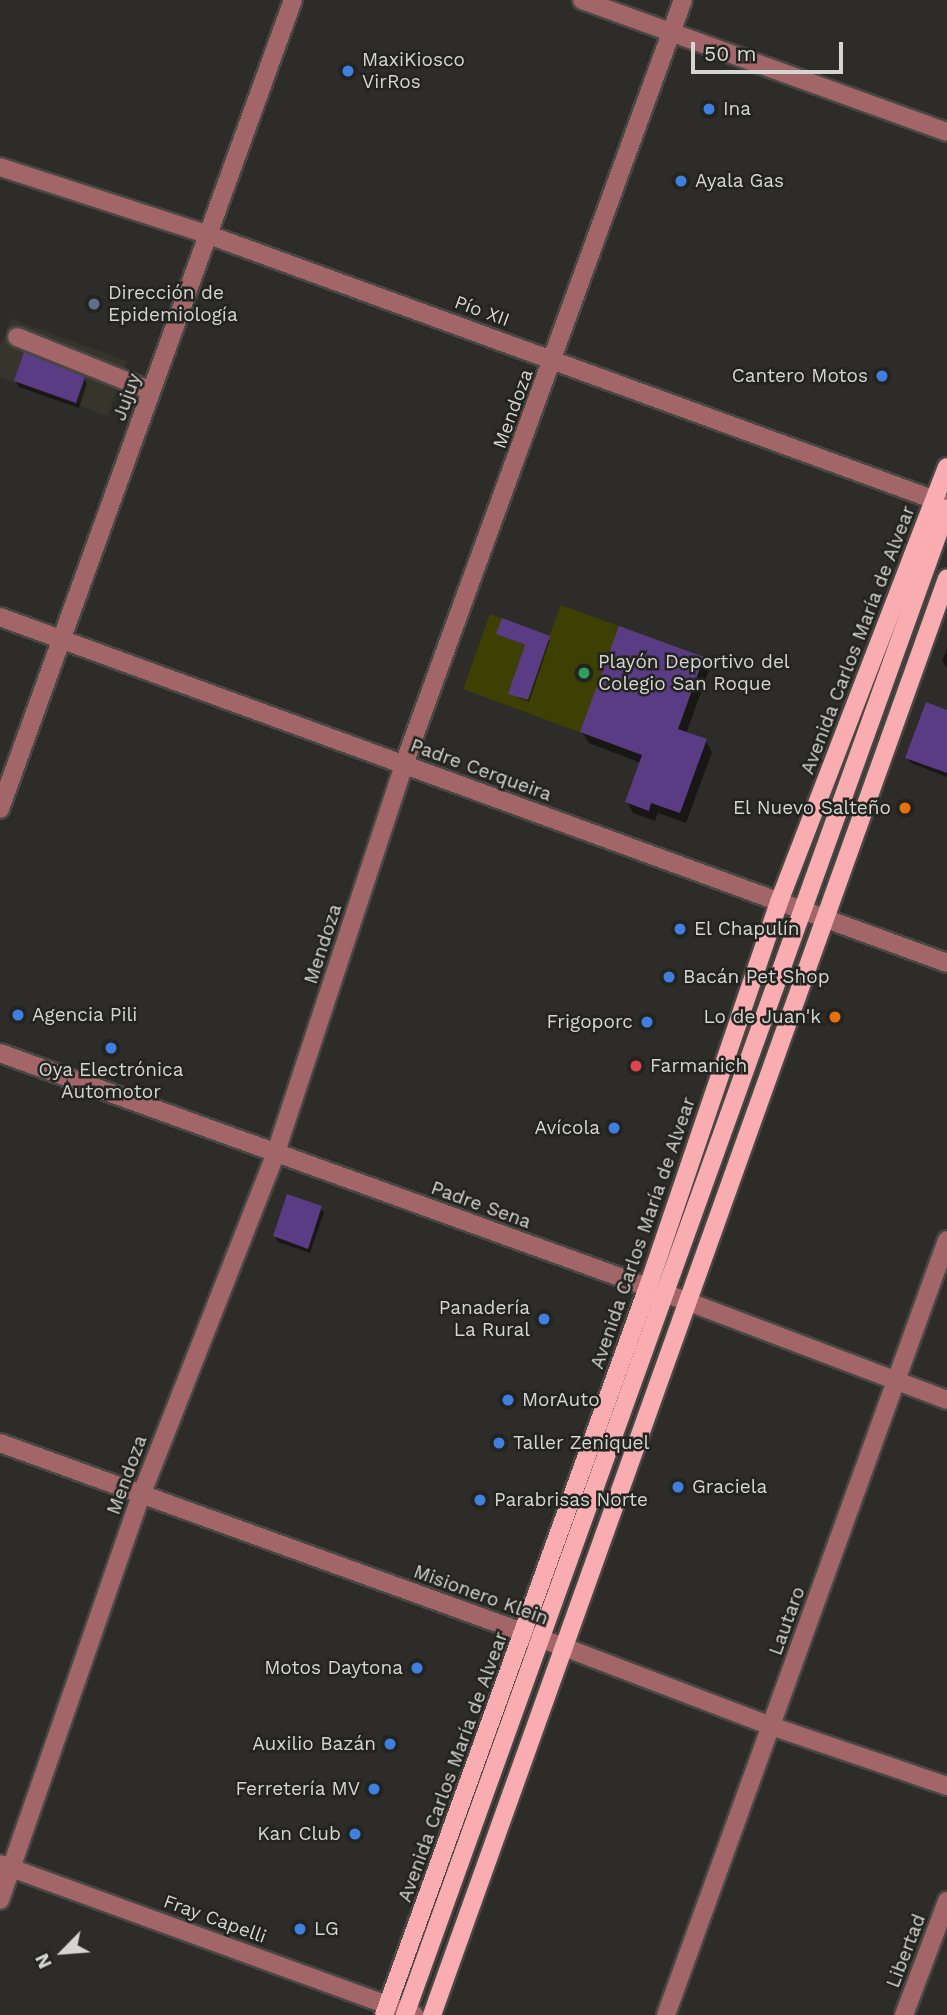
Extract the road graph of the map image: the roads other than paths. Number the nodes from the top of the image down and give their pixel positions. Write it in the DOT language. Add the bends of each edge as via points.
graph roads {
  1 [pos="293,0"];
  2 [pos="582,0"];
  3 [pos="683,0"];
  4 [pos="672,33"];
  5 [pos="947,132"];
  6 [pos="0,167"];
  7 [pos="209,235"];
  8 [pos="17,337"];
  9 [pos="554,360"];
  10 [pos="151,391"];
  11 [pos="947,467"];
  12 [pos="943,504"];
  13 [pos="947,578"];
  14 [pos="0,617"];
  15 [pos="60,638"];
  16 [pos="404,764"];
  17 [pos="0,809"];
  18 [pos="779,902"];
  19 [pos="802,910"];
  20 [pos="824,918"];
  21 [pos="947,963"];
  22 [pos="0,1053"];
  23 [pos="275,1152"];
  24 [pos="947,1240"];
  25 [pos="656,1290"];
  26 [pos="689,1302"];
  27 [pos="896,1383"];
  28 [pos="947,1400"];
  29 [pos="0,1443"];
  30 [pos="142,1493"];
  31 [pos="532,1636"];
  32 [pos="564,1647"];
  33 [pos="771,1726"];
  34 [pos="947,1786"];
  35 [pos="5,1866"];
  36 [pos="0,1900"];
  37 [pos="947,1901"];
  38 [pos="386,2010"];
  39 [pos="409,2014"];
  40 [pos="432,2015"];
  41 [pos="666,2015"];
  42 [pos="904,2015"];
  1 -- 7 [label="street, Jujuy"];
  2 -- 4 [label="street"];
  3 -- 4 [label="street, Mendoza"];
  4 -- 5 [label="street"];
  4 -- 9 [label="street, Mendoza"];
  6 -- 7 [label="street, Pío XII"];
  7 -- 9 [label="street, Pío XII"];
  7 -- 10 [label="street, Jujuy"];
  8 -- 10 [label="street"];
  9 -- 12 [label="street, Pío XII"];
  9 -- 16 [label="street, Mendoza"];
  10 -- 15 [label="street, Jujuy"];
  11 -- 12 [label="main road, Avenida Carlos María de Alvear"];
  12 -- 18 [label="main road, Avenida Carlos María de Alvear"];
  12 -- 19 [label="main road, Avenida Carlos María de Alvear"];
  13 -- 20 [label="main road"];
  14 -- 15 [label="street, Padre Cerqueira"];
  15 -- 16 [label="street, Padre Cerqueira"];
  15 -- 17 [label="street, Jujuy"];
  16 -- 18 [label="street, Padre Cerqueira"];
  16 -- 23 [label="street, Mendoza"];
  18 -- 19 [label="street, Padre Cerqueira"];
  18 -- 25 [label="main road, Avenida Carlos María de Alvear"];
  19 -- 20 [label="street, Padre Cerqueira"];
  19 -- 25 [label="main road, Avenida Carlos María de Alvear"];
  20 -- 21 [label="street, Padre Cerqueira"];
  20 -- 26 [label="main road"];
  22 -- 23 [label="street, Padre Sena"];
  23 -- 25 [label="street, Padre Sena"];
  23 -- 30 [label="street, Mendoza"];
  24 -- 27 [label="street, Lautaro"];
  25 -- 26 [label="street, Padre Sena"];
  25 -- 31 [label="main road, Avenida Carlos María de Alvear"];
  26 -- 27 [label="street, Padre Sena"];
  26 -- 32 [label="main road"];
  27 -- 28 [label="street, Padre Sena"];
  27 -- 33 [label="street, Lautaro"];
  29 -- 30 [label="street, Misionero Klein"];
  30 -- 31 [label="street, Misionero Klein"];
  30 -- 35 [label="street, Mendoza"];
  31 -- 32 [label="street, Misionero Klein"];
  31 -- 38 [label="main road, Avenida Carlos María de Alvear"];
  31 -- 39 [label="main road, Avenida Carlos María de Alvear"];
  32 -- 33 [label="street, Misionero Klein"];
  32 -- 40 [label="main road"];
  33 -- 34 [label="street, Misionero Klein"];
  33 -- 41 [label="street, Lautaro"];
  35 -- 36 [label="street, Mendoza"];
  35 -- 38 [label="street, Fray Capelli"];
  37 -- 42 [label="street, Libertad"];
  38 -- 39 [label="street, Fray Capelli"];
}
